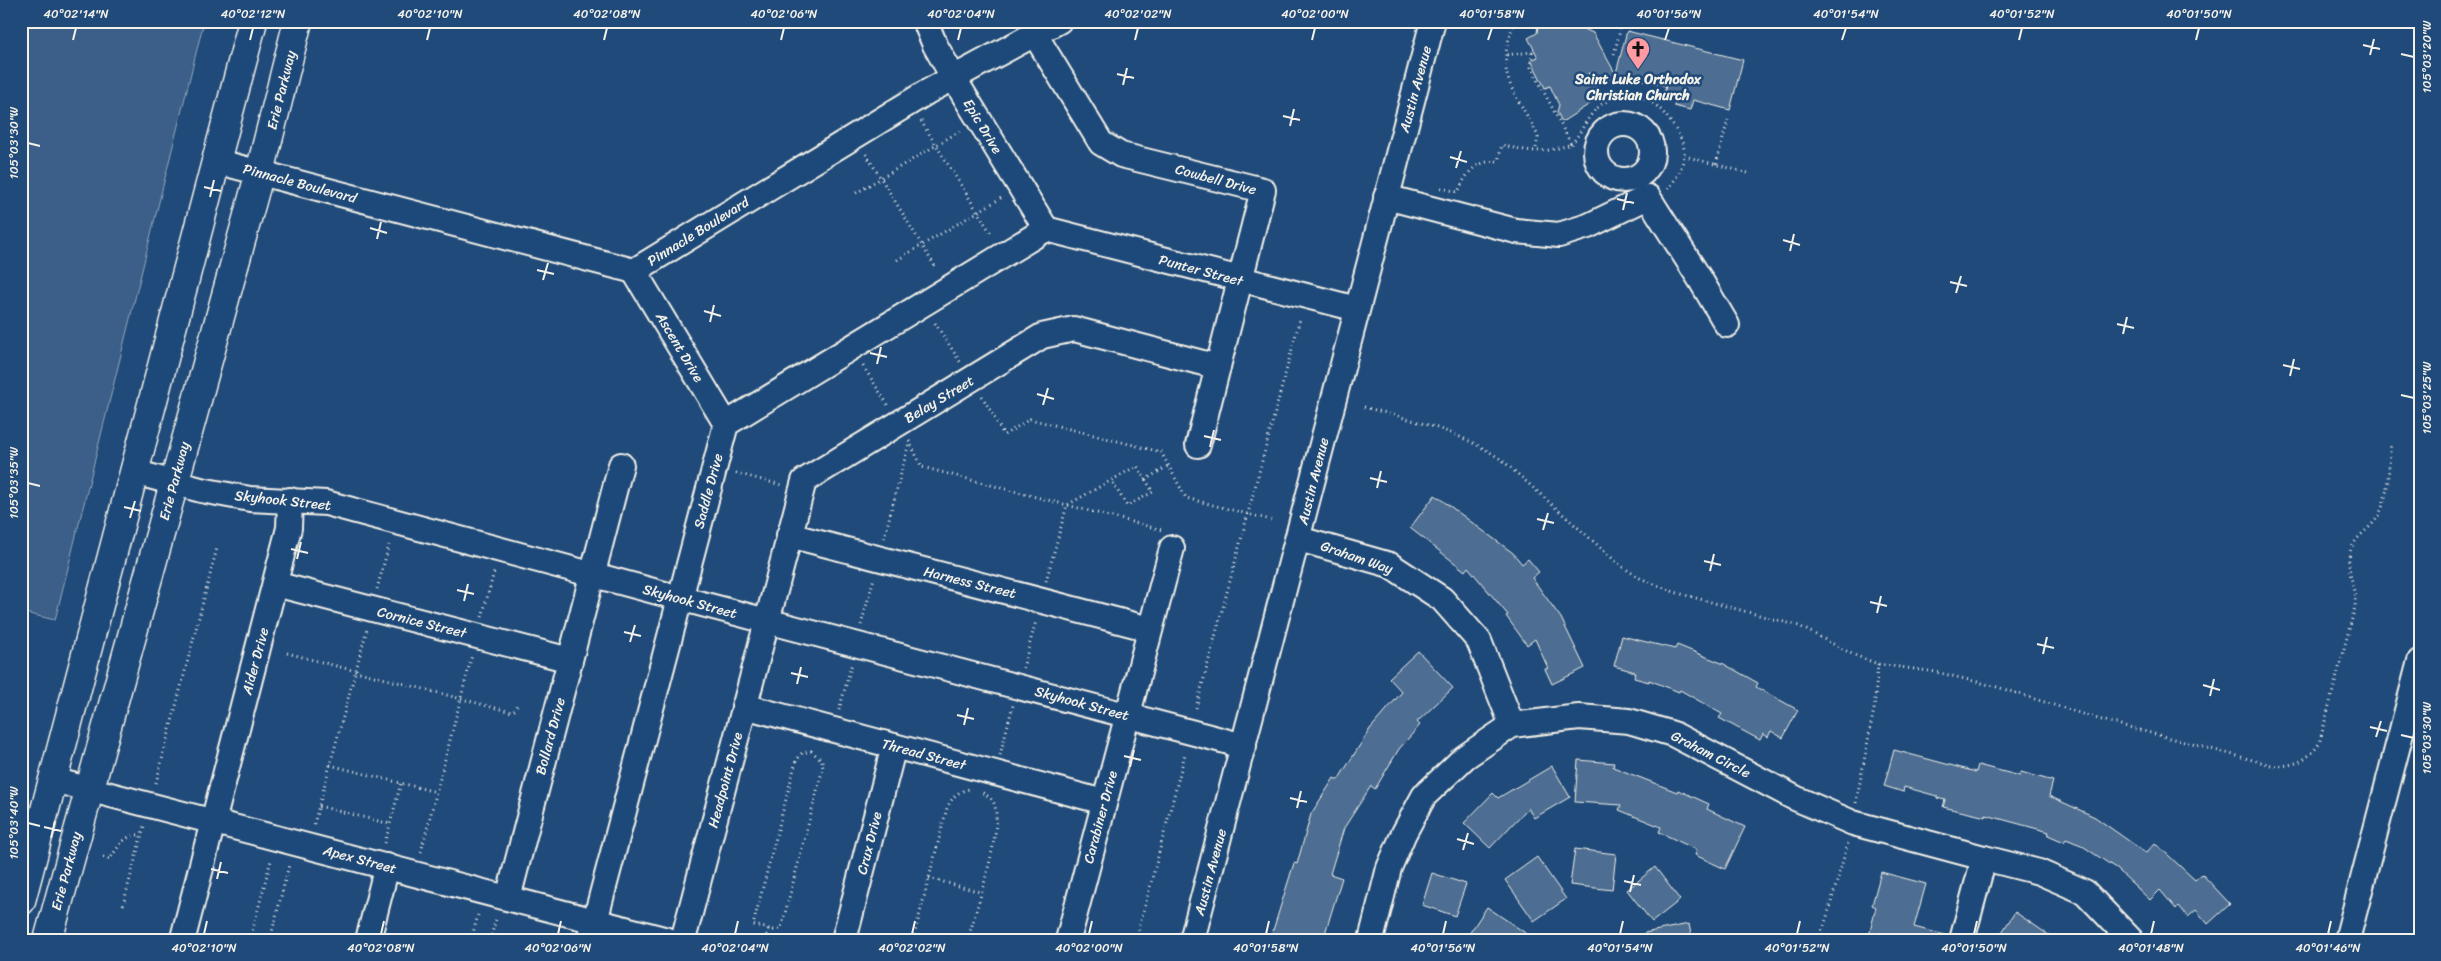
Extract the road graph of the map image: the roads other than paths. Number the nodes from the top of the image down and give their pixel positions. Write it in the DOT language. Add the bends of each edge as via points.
graph roads {
  1 [pos="253,21"];
  2 [pos="298,21"];
  3 [pos="925,21"];
  4 [pos="1059,21"];
  5 [pos="1433,21"];
  6 [pos="1034,33"];
  7 [pos="953,77"];
  8 [pos="215,161"];
  9 [pos="260,172"];
  10 [pos="1386,197"];
  11 [pos="1046,229"];
  12 [pos="634,271"];
  13 [pos="1240,280"];
  14 [pos="1357,309"];
  15 [pos="1727,325"];
  16 [pos="1218,367"];
  17 [pos="726,424"];
  18 [pos="1198,445"];
  19 [pos="621,465"];
  20 [pos="134,472"];
  21 [pos="174,483"];
  22 [pos="290,500"];
  23 [pos="789,535"];
  24 [pos="1299,538"];
  25 [pos="1167,539"];
  26 [pos="592,575"];
  27 [pos="275,584"];
  28 [pos="680,598"];
  29 [pos="766,621"];
  30 [pos="1150,629"];
  31 [pos="570,660"];
  32 [pos="2420,661"];
  33 [pos="744,706"];
  34 [pos="1127,715"];
  35 [pos="1512,725"];
  36 [pos="894,746"];
  37 [pos="1244,746"];
  38 [pos="53,780"];
  39 [pos="88,790"];
  40 [pos="1104,802"];
  41 [pos="213,821"];
  42 [pos="1984,858"];
  43 [pos="387,866"];
  44 [pos="508,898"];
  45 [pos="21,901"];
  46 [pos="592,930"];
  47 [pos="184,934"];
  48 [pos="48,940"];
  49 [pos="368,940"];
  50 [pos="668,940"];
  51 [pos="683,940"];
  52 [pos="844,940"];
  53 [pos="1068,940"];
  54 [pos="1192,940"];
  55 [pos="1371,940"];
  56 [pos="1962,940"];
  57 [pos="2131,940"];
  58 [pos="2347,940"];
  1 -- 8 [label="main road"];
  2 -- 9 [label="main road, Erie Parkway"];
  3 -- 7 [label="street, Epic Drive"];
  4 -- 6 [label="street, Pinnacle Boulevard"];
  5 -- 10 [label="street, Austin Avenue"];
  6 -- 7 [label="street, Pinnacle Boulevard"];
  6 -- 13 [label="street, Cowbell Drive" via="1101,143 1121,155 1263,190"];
  7 -- 11 [label="street, Epic Drive"];
  7 -- 12 [label="street, Pinnacle Boulevard"];
  8 -- 9 [label="street, Pinnacle Boulevard"];
  8 -- 20 [label="main road"];
  9 -- 12 [label="street, Pinnacle Boulevard"];
  9 -- 21 [label="main road, Erie Parkway"];
  10 -- 14 [label="street, Austin Avenue"];
  10 -- 15 [label="street" via="1516,231 1559,235 1588,226 1650,189"];
  11 -- 13 [label="street, Punter Street"];
  11 -- 17 [label="street"];
  12 -- 17 [label="street, Ascent Drive"];
  13 -- 14 [label="street, Punter Street"];
  13 -- 16 [label="street, Cowbell Drive"];
  14 -- 24 [label="street, Austin Avenue"];
  16 -- 18 [label="street, Cowbell Drive"];
  16 -- 23 [label="street, Belay Street" via="1074,329 1042,336 972,379 905,432 804,481"];
  17 -- 28 [label="street, Saddle Drive"];
  19 -- 26 [label="street, Bollard Drive"];
  20 -- 21 [label="street, Skyhook Street"];
  20 -- 38 [label="main road"];
  21 -- 22 [label="street, Skyhook Street" via="250,499"];
  21 -- 39 [label="main road, Erie Parkway"];
  22 -- 26 [label="street, Skyhook Street" via="326,503"];
  22 -- 27 [label="street, Aider Drive" via="289,528"];
  23 -- 29 [label="street, Belay Street"];
  23 -- 30 [label="street, Harness Street"];
  24 -- 35 [label="street, Graham Way" via="1390,565 1442,599 1479,641"];
  24 -- 37 [label="street, Austin Avenue"];
  25 -- 30 [label="street, Carabiner Drive"];
  26 -- 28 [label="street, Skyhook Street"];
  26 -- 31 [label="street, Bollard Drive"];
  27 -- 31 [label="street, Cornice Street"];
  27 -- 41 [label="street, Aider Drive"];
  28 -- 29 [label="street, Skyhook Street"];
  28 -- 46 [label="street, Saddle Drive"];
  29 -- 33 [label="street, Headpoint Drive"];
  29 -- 34 [label="street, Skyhook Street"];
  30 -- 34 [label="street, Carabiner Drive"];
  31 -- 44 [label="street, Bollard Drive"];
  32 -- 58 [label="street"];
  33 -- 36 [label="street, Thread Street"];
  33 -- 51 [label="street, Headpoint Drive"];
  34 -- 37 [label="street, Skyhook Street"];
  34 -- 40 [label="street, Carabiner Drive"];
  35 -- 42 [label="street, Graham Circle" via="1579,717 1629,721 1674,734 1795,798 1853,823"];
  35 -- 55 [label="street, Graham Circle" via="1465,757 1424,796 1404,832 1390,868"];
  36 -- 40 [label="street, Thread Street"];
  36 -- 52 [label="street, Crux Drive"];
  37 -- 54 [label="street, Austin Avenue"];
  38 -- 39 [label="street, Apex Street"];
  38 -- 45 [label="main road"];
  39 -- 41 [label="street, Apex Street"];
  39 -- 48 [label="main road, Erie Parkway"];
  40 -- 53 [label="street, Carabiner Drive"];
  41 -- 43 [label="street, Apex Street"];
  41 -- 47 [label="street, Aider Drive"];
  42 -- 56 [label="street"];
  42 -- 57 [label="street, Graham Circle" via="2039,872 2085,892"];
  43 -- 44 [label="street, Apex Street"];
  43 -- 49 [label="street"];
  44 -- 46 [label="street, Apex Street"];
  46 -- 50 [label="street, Apex Street"];
}
